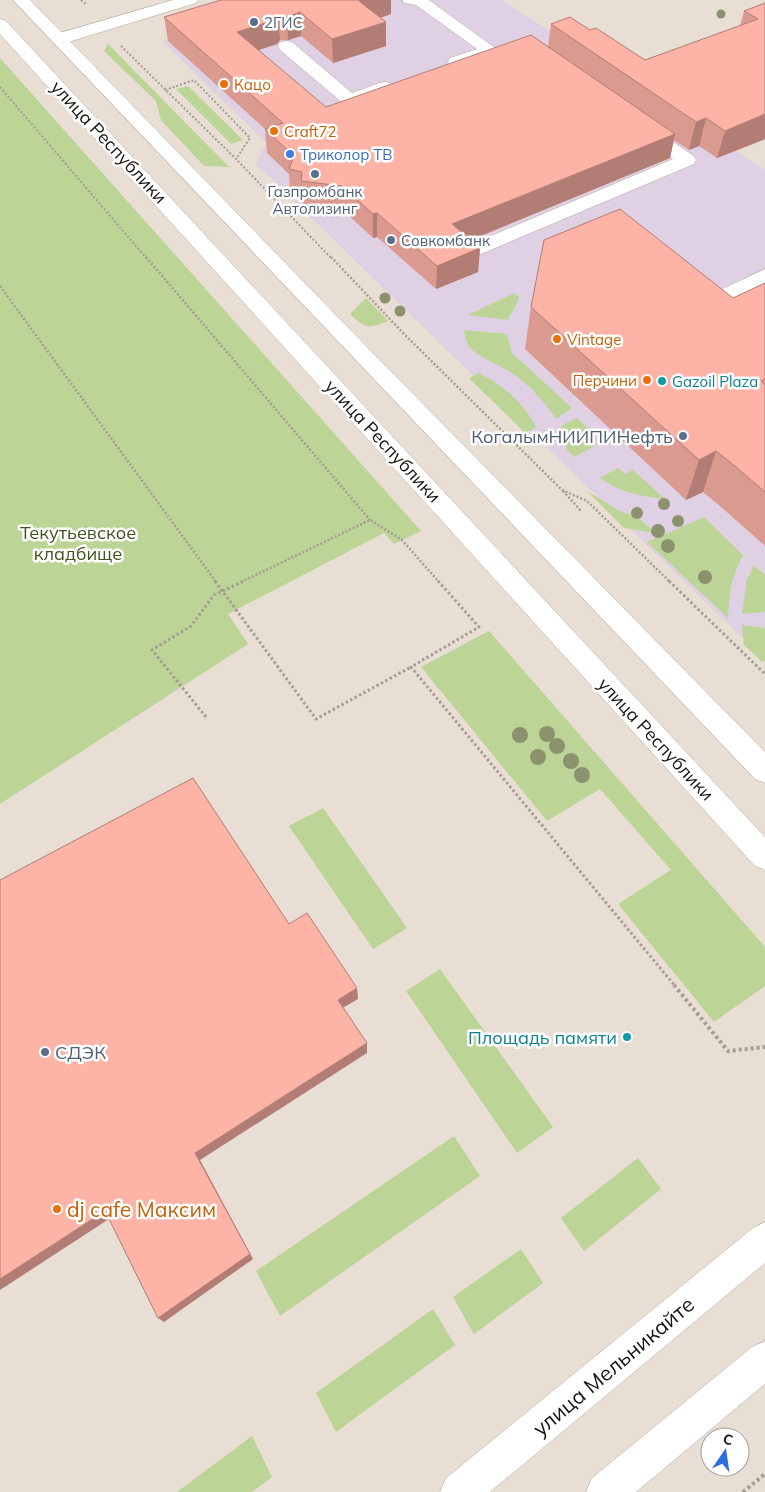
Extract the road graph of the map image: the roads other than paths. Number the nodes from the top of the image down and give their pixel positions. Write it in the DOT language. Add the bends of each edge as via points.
graph roads {
  1 [pos="21,0"];
  2 [pos="190,0"];
  3 [pos="410,0"];
  4 [pos="0,24"];
  5 [pos="59,39"];
  6 [pos="508,44"];
  7 [pos="286,46"];
  8 [pos="490,50"];
  9 [pos="443,67"];
  10 [pos="396,83"];
  11 [pos="622,115"];
  12 [pos="474,250"];
  13 [pos="765,275"];
  14 [pos="685,278"];
  15 [pos="765,771"];
  16 [pos="765,857"];
  17 [pos="765,1240"];
  18 [pos="765,1360"];
  19 [pos="460,1492"];
  20 [pos="606,1492"];
  1 -- 5 [label="main road, улица Республики"];
  2 -- 5 [label="main road"];
  3 -- 8 [label="main road" via="420,1"];
  4 -- 16 [label="main road, улица Республики"];
  5 -- 15 [label="main road, улица Республики"];
  6 -- 8 [label="main road"];
  7 -- 10 [label="main road" via="350,100"];
  8 -- 9 [label="main road"];
  11 -- 12 [label="main road" via="687,160"];
  13 -- 14 [label="main road" via="715,301"];
  17 -- 19 [label="main road, улица Мельникайте"];
  18 -- 20 [label="main road"];
}
